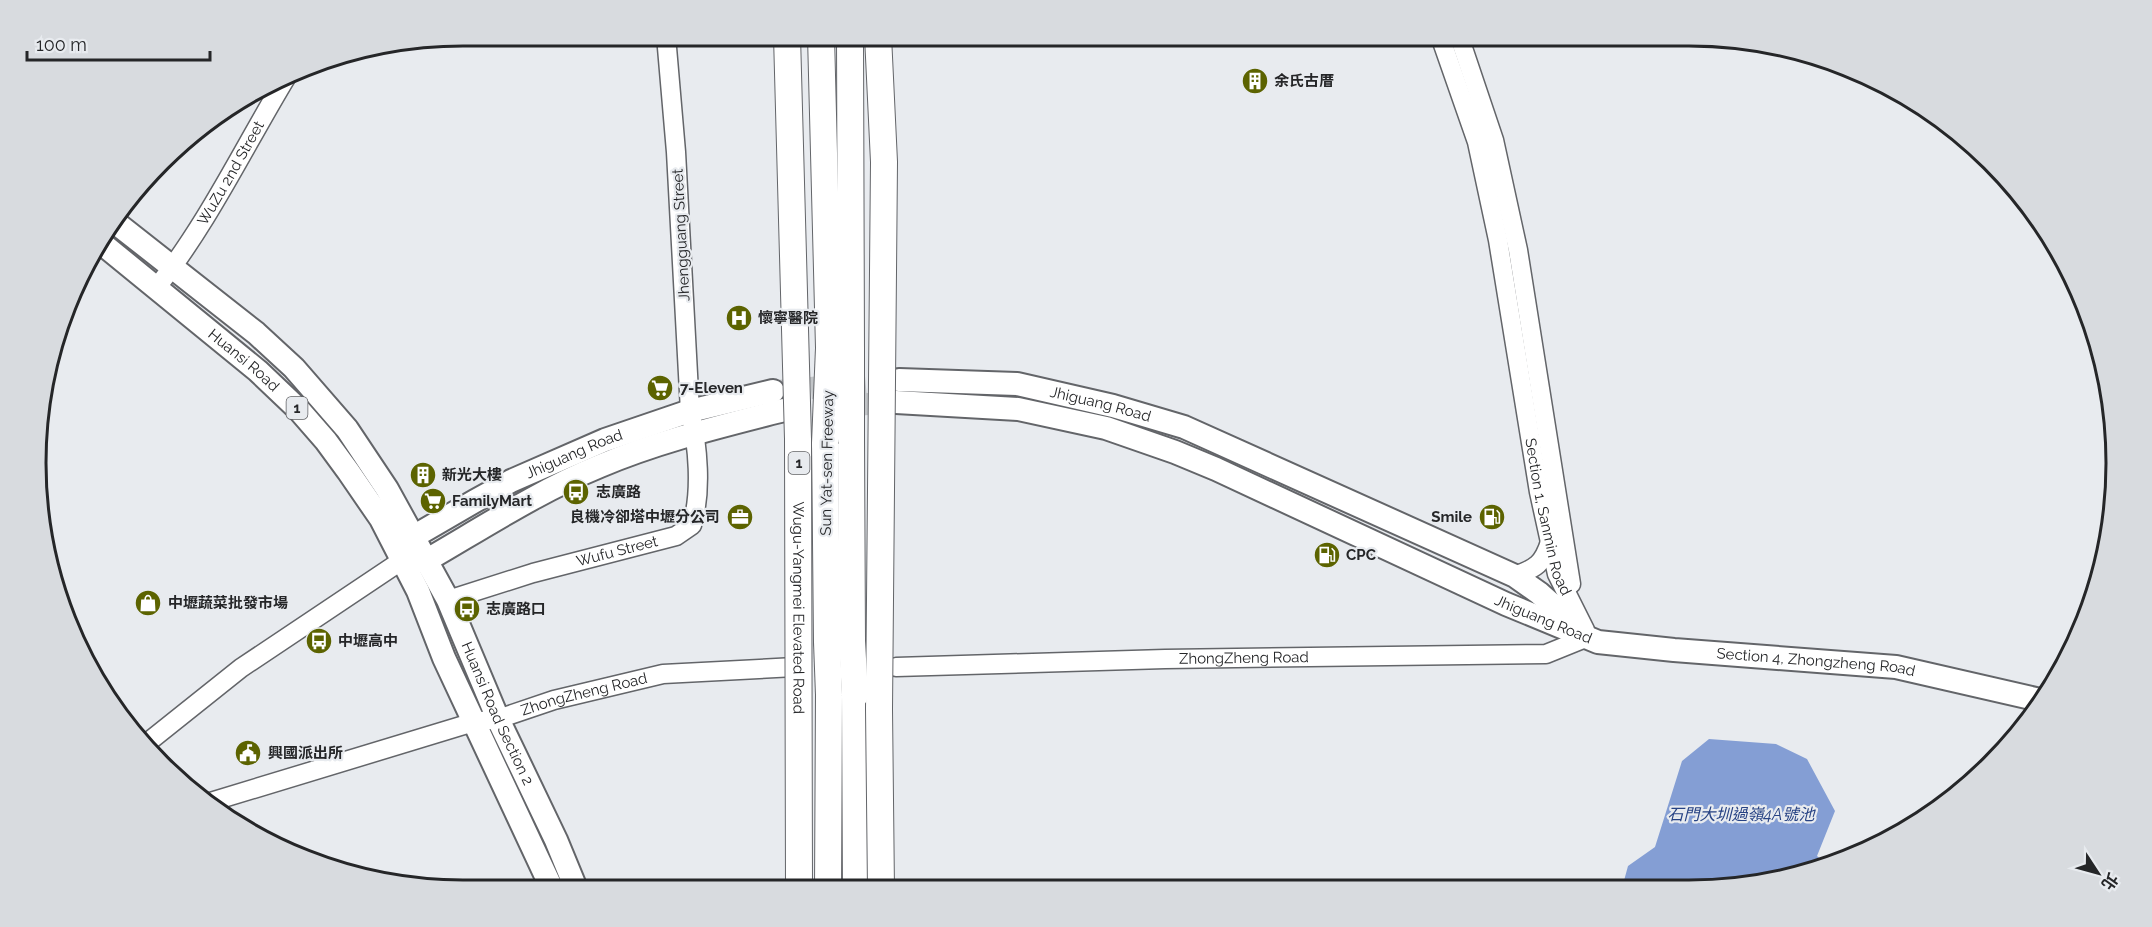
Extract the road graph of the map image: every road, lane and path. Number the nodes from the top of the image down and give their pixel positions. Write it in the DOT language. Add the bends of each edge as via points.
graph roads {
  1 [pos="667,46"];
  2 [pos="787,46"];
  3 [pos="822,46"];
  4 [pos="850,46"];
  5 [pos="878,46"];
  6 [pos="1443,46"];
  7 [pos="1462,46"];
  8 [pos="279,90"];
  9 [pos="121,227"];
  10 [pos="107,247"];
  11 [pos="172,268"];
  12 [pos="157,287"];
  13 [pos="840,350"];
  14 [pos="779,401"];
  15 [pos="693,422"];
  16 [pos="413,537"];
  17 [pos="1550,542"];
  18 [pos="427,560"];
  19 [pos="401,561"];
  20 [pos="1515,576"];
  21 [pos="448,600"];
  22 [pos="1588,637"];
  23 [pos="839,642"];
  24 [pos="896,667"];
  25 [pos="795,668"];
  26 [pos="2033,698"];
  27 [pos="498,719"];
  28 [pos="474,723"];
  29 [pos="151,739"];
  30 [pos="218,800"];
  31 [pos="548,880"];
  32 [pos="572,880"];
  33 [pos="799,880"];
  34 [pos="828,880"];
  35 [pos="856,880"];
  36 [pos="880,880"];
  1 -- 15 [label="street, Jhengguang Street"];
  2 -- 33 [label="highway, Wugu-Yangmei Elevated Road / 1, bridge" via="798,428"];
  3 -- 13 [label="highway, Sun Yat-sen Freeway / 1"];
  4 -- 13 [label="highway, Sun Yat-sen Freeway / 1"];
  5 -- 36 [label="highway, bridge" via="884,162"];
  6 -- 17 [label="street, Section 1, Sanmin Road" via="1477,142 1498,240"];
  7 -- 22 [label="street, Section 1, Sanmin Road" via="1491,129 1518,250 1570,578"];
  8 -- 11 [label="street, WuZu 2nd Street"];
  9 -- 11 [label="main road, Huansi Road / 1"];
  10 -- 12 [label="main road, Huansi Road / 1"];
  11 -- 12 [label="street, WuZu 2nd Street"];
  11 -- 16 [label="main road, Huansi Road / 1" via="256,333 320,395 387,489"];
  12 -- 19 [label="main road, Huansi Road / 1" via="299,410 381,519"];
  13 -- 23 [label="highway, Sun Yat-sen Freeway / 1, bridge" via="851,439"];
  13 -- 23 [label="highway, Sun Yat-sen Freeway / 1, bridge" via="825,443"];
  14 -- 15 [label="main road, Jhiguang Road"];
  15 -- 16 [label="main road, Jhiguang Road" via="605,440 511,482"];
  15 -- 18 [label="main road, Jhiguang Road" via="543,492"];
  15 -- 21 [label="street, Wufu Street" via="698,505 692,525 676,536 533,573"];
  16 -- 18 [label="main road, Huansi Road Section 2 / 1"];
  16 -- 19 [label="main road"];
  17 -- 20 [label="street" via="1546,555 1535,568"];
  17 -- 22 [label="street, Section 1, Sanmin Road" via="1557,574"];
  18 -- 19 [label="main road, Jhiguang Road"];
  18 -- 21 [label="main road, Huansi Road Section 2 / 1"];
  19 -- 28 [label="main road, Huansi Road Section 2 / 1" via="418,591"];
  19 -- 29 [label="street" via="241,668"];
  20 -- 22 [label="main road, Jhiguang Road"];
  20 -- 22 [label="main road, Jhiguang Road" via="1184,427 1017,384 898,391 1018,409 1116,432 1175,452"];
  21 -- 27 [label="main road, Huansi Road Section 2 / 1"];
  22 -- 24 [label="street, ZhongZheng Road" via="1546,654"];
  22 -- 26 [label="main road, Section 4, Zhongzheng Road" via="1598,642 1674,650 1896,667"];
  23 -- 34 [label="highway, Sun Yat-sen Freeway / 1, bridge" via="829,695"];
  23 -- 35 [label="highway, Sun Yat-sen Freeway / 1, bridge" via="855,695"];
  25 -- 27 [label="street, ZhongZheng Road" via="663,674 554,700"];
  27 -- 28 [label="street, ZhongZheng Road"];
  27 -- 32 [label="main road, Huansi Road Section 2 / 1"];
  28 -- 30 [label="street, ZhongZheng Road"];
  28 -- 31 [label="main road, Huansi Road Section 2 / 1"];
}
